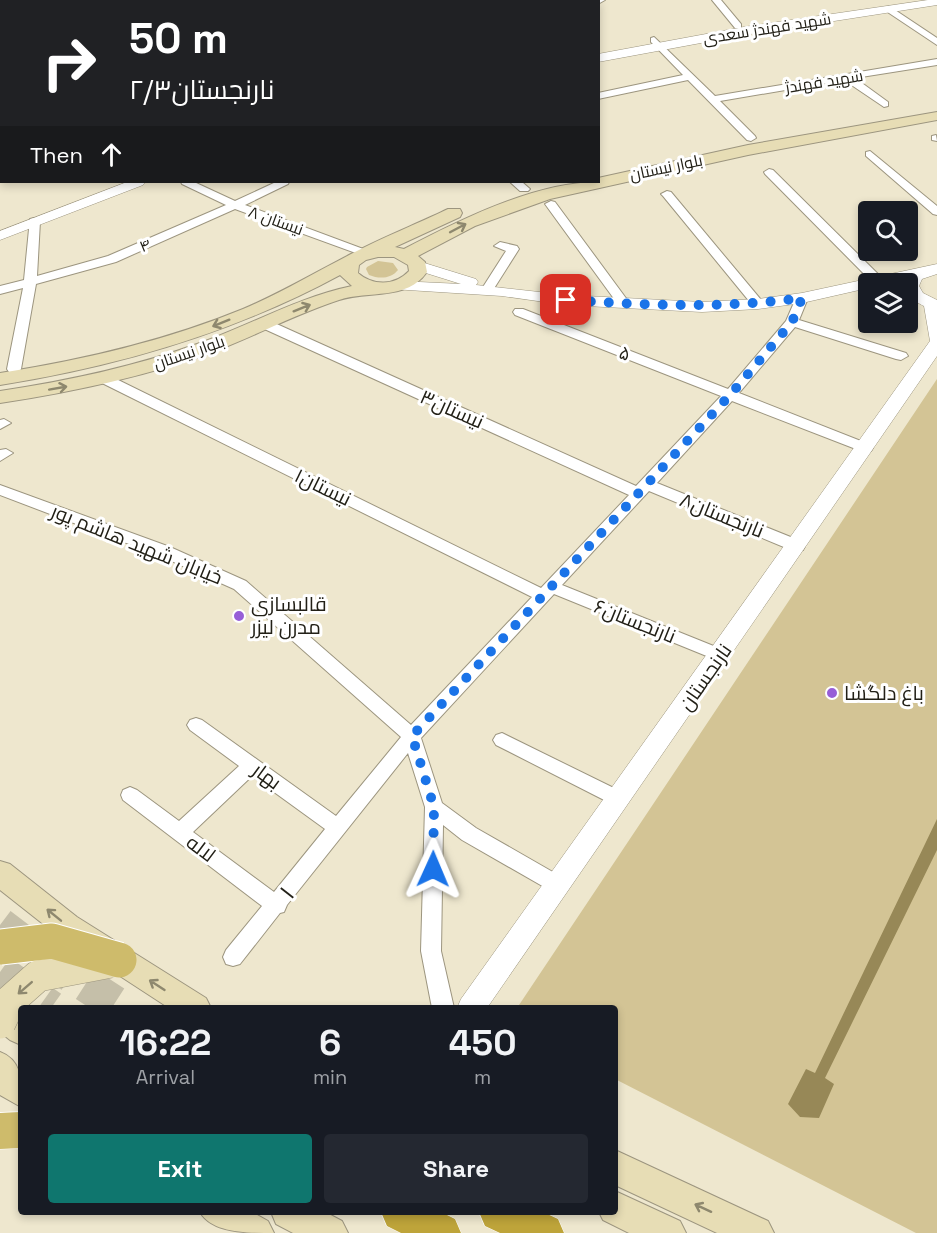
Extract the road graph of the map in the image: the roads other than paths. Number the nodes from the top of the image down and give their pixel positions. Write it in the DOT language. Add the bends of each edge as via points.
graph roads {
  1 [pos="906,0"];
  2 [pos="937,2"];
  3 [pos="722,3"];
  4 [pos="889,9"];
  5 [pos="738,26"];
  6 [pos="937,42"];
  7 [pos="658,43"];
  8 [pos="600,51"];
  9 [pos="600,58"];
  10 [pos="937,62"];
  11 [pos="690,76"];
  12 [pos="846,77"];
  13 [pos="600,96"];
  14 [pos="712,99"];
  15 [pos="884,104"];
  16 [pos="937,105"];
  17 [pos="937,116"];
  18 [pos="750,138"];
  19 [pos="870,154"];
  20 [pos="600,170"];
  21 [pos="769,172"];
  22 [pos="105,183"];
  23 [pos="135,183"];
  24 [pos="188,183"];
  25 [pos="282,183"];
  26 [pos="540,183"];
  27 [pos="599,183"];
  28 [pos="600,183"];
  29 [pos="520,185"];
  30 [pos="667,194"];
  31 [pos="551,204"];
  32 [pos="235,205"];
  33 [pos="937,212"];
  34 [pos="0,221"];
  35 [pos="34,221"];
  36 [pos="0,236"];
  37 [pos="500,246"];
  38 [pos="368,253"];
  39 [pos="412,261"];
  40 [pos="350,263"];
  41 [pos="932,270"];
  42 [pos="862,273"];
  43 [pos="918,277"];
  44 [pos="30,282"];
  45 [pos="398,286"];
  46 [pos="858,286"];
  47 [pos="373,287"];
  48 [pos="495,289"];
  49 [pos="0,290"];
  50 [pos="918,295"];
  51 [pos="802,298"];
  52 [pos="624,304"];
  53 [pos="758,304"];
  54 [pos="935,305"];
  55 [pos="519,312"];
  56 [pos="792,322"];
  57 [pos="266,324"];
  58 [pos="937,339"];
  59 [pos="937,344"];
  60 [pos="901,356"];
  61 [pos="7,374"];
  62 [pos="103,378"];
  63 [pos="731,394"];
  64 [pos="0,397"];
  65 [pos="866,448"];
  66 [pos="642,489"];
  67 [pos="0,490"];
  68 [pos="797,546"];
  69 [pos="547,592"];
  70 [pos="720,656"];
  71 [pos="196,725"];
  72 [pos="412,736"];
  73 [pos="502,740"];
  74 [pos="252,765"];
  75 [pos="130,795"];
  76 [pos="619,799"];
  77 [pos="434,807"];
  78 [pos="338,828"];
  79 [pos="180,832"];
  80 [pos="0,873"];
  81 [pos="558,885"];
  82 [pos="277,906"];
  83 [pos="0,947"];
  84 [pos="233,957"];
  85 [pos="119,960"];
  86 [pos="492,979"];
  87 [pos="190,1005"];
  88 [pos="442,1005"];
  89 [pos="473,1005"];
  90 [pos="493,1005"];
  91 [pos="0,1013"];
  92 [pos="0,1023"];
  93 [pos="18,1028"];
  94 [pos="18,1130"];
  95 [pos="0,1131"];
  96 [pos="618,1168"];
  97 [pos="618,1209"];
  98 [pos="223,1215"];
  99 [pos="294,1215"];
  100 [pos="407,1215"];
  101 [pos="505,1215"];
  102 [pos="256,1233"];
  103 [pos="330,1233"];
  104 [pos="441,1233"];
  105 [pos="543,1233"];
  106 [pos="668,1233"];
  107 [pos="756,1233"];
  1 -- 5 [label="street, شهید فهندژ سعدی"];
  2 -- 4 [label="street, شهید فهندژ سعدی"];
  3 -- 5 [label="street"];
  4 -- 6 [label="street"];
  4 -- 7 [label="street, شهید فهندژ سعدی"];
  5 -- 7 [label="street, شهید فهندژ سعدی"];
  7 -- 8 [label="street, شهید فهندژ سعدی"];
  7 -- 9 [label="street, شهید فهندژ سعدی"];
  7 -- 11 [label="street"];
  10 -- 12 [label="street, شهید فهندژ"];
  11 -- 13 [label="street"];
  11 -- 14 [label="street"];
  12 -- 14 [label="street, شهید فهندژ"];
  12 -- 15 [label="street"];
  14 -- 18 [label="street"];
  16 -- 18 [label="main road, بلوار نیستان"];
  28 -- 17 [label="main road, بلوار نیستان, one-way" via="748,150"];
  18 -- 20 [label="main road, بلوار نیستان"];
  19 -- 33 [label="street"];
  21 -- 42 [label="street" via="810,212"];
  22 -- 34 [label="street"];
  23 -- 35 [label="street"];
  24 -- 32 [label="street, نیستان ۸"];
  25 -- 32 [label="street, ۴"];
  26 -- 29 [label="main road"];
  39 -- 27 [label="main road, بلوار نیستان, one-way" via="469,222 545,195"];
  29 -- 38 [label="main road"];
  30 -- 53 [label="street"];
  31 -- 52 [label="street"];
  32 -- 38 [label="street, نیستان ۸"];
  32 -- 44 [label="street, ۴" via="112,259"];
  35 -- 36 [label="street"];
  35 -- 44 [label="street"];
  37 -- 48 [label="street" via="513,249"];
  38 -- 39 [label="main road" via="388,251"];
  38 -- 40 [label="main road, بلوار نیستان"];
  39 -- 45 [label="main road, بلوار نیستان" via="414,278"];
  39 -- 48 [label="street"];
  40 -- 47 [label="main road" via="349,275 354,281"];
  40 -- 61 [label="main road, بلوار نیستان, one-way" via="281,299 133,354 85,365"];
  41 -- 43 [label="street"];
  44 -- 49 [label="street, ۴"];
  44 -- 61 [label="street"];
  45 -- 47 [label="main road, بلوار نیستان"];
  45 -- 48 [label="street"];
  46 -- 51 [label="street"];
  57 -- 47 [label="main road, بلوار نیستان, one-way" via="335,296"];
  48 -- 52 [label="street"];
  50 -- 54 [label="street"];
  51 -- 53 [label="street"];
  51 -- 56 [label="street, ۱"];
  52 -- 53 [label="street"];
  54 -- 58 [label="street"];
  55 -- 63 [label="street, ۵"];
  56 -- 60 [label="street"];
  56 -- 63 [label="street, ۱"];
  57 -- 62 [label="main road, بلوار نیستان" via="206,348"];
  57 -- 66 [label="street, ۳نیستان"];
  59 -- 65 [label="street, نارنجستان"];
  64 -- 62 [label="main road, بلوار نیستان, one-way"];
  62 -- 69 [label="street, ۱نیستان"];
  63 -- 65 [label="street, ۵"];
  63 -- 66 [label="street, ۱"];
  65 -- 68 [label="street, نارنجستان"];
  66 -- 68 [label="street, ۸نارنجستان"];
  66 -- 69 [label="street, ۱"];
  67 -- 72 [label="street, خیابان شهید هاشم پور" via="164,551 240,585"];
  68 -- 70 [label="street, نارنجستان"];
  69 -- 70 [label="street, ۶نارنجستان"];
  69 -- 72 [label="street, ۱"];
  70 -- 76 [label="street, نارنجستان"];
  71 -- 74 [label="street, بهار"];
  72 -- 77 [label="street"];
  72 -- 78 [label="street, ۱"];
  73 -- 76 [label="street"];
  74 -- 78 [label="street, بهار"];
  74 -- 79 [label="street"];
  75 -- 79 [label="street, لاله ‍"];
  76 -- 81 [label="street, نارنجستان"];
  77 -- 81 [label="street" via="469,834"];
  77 -- 88 [label="street" via="431,951"];
  78 -- 82 [label="street, ۱"];
  79 -- 82 [label="street, لاله ‍"];
  85 -- 80 [label="main road, one-way" via="67,926"];
  81 -- 86 [label="street, نارنجستان"];
  82 -- 84 [label="street, ۱"];
  83 -- 85 [label="main road, bridge" via="52,941"];
  87 -- 85 [label="main road, one-way"];
  85 -- 92 [label="main road, one-way, bridge" via="38,976 11,1000"];
  86 -- 89 [label="street, نارنجستان"];
  86 -- 90 [label="street"];
  91 -- 93 [label="main road"];
  94 -- 95 [label="main road"];
  107 -- 96 [label="main road, one-way"];
  97 -- 106 [label="main road"];
  98 -- 102 [label="main road"];
  99 -- 103 [label="main road"];
  100 -- 104 [label="highway"];
  101 -- 105 [label="highway"];
}
